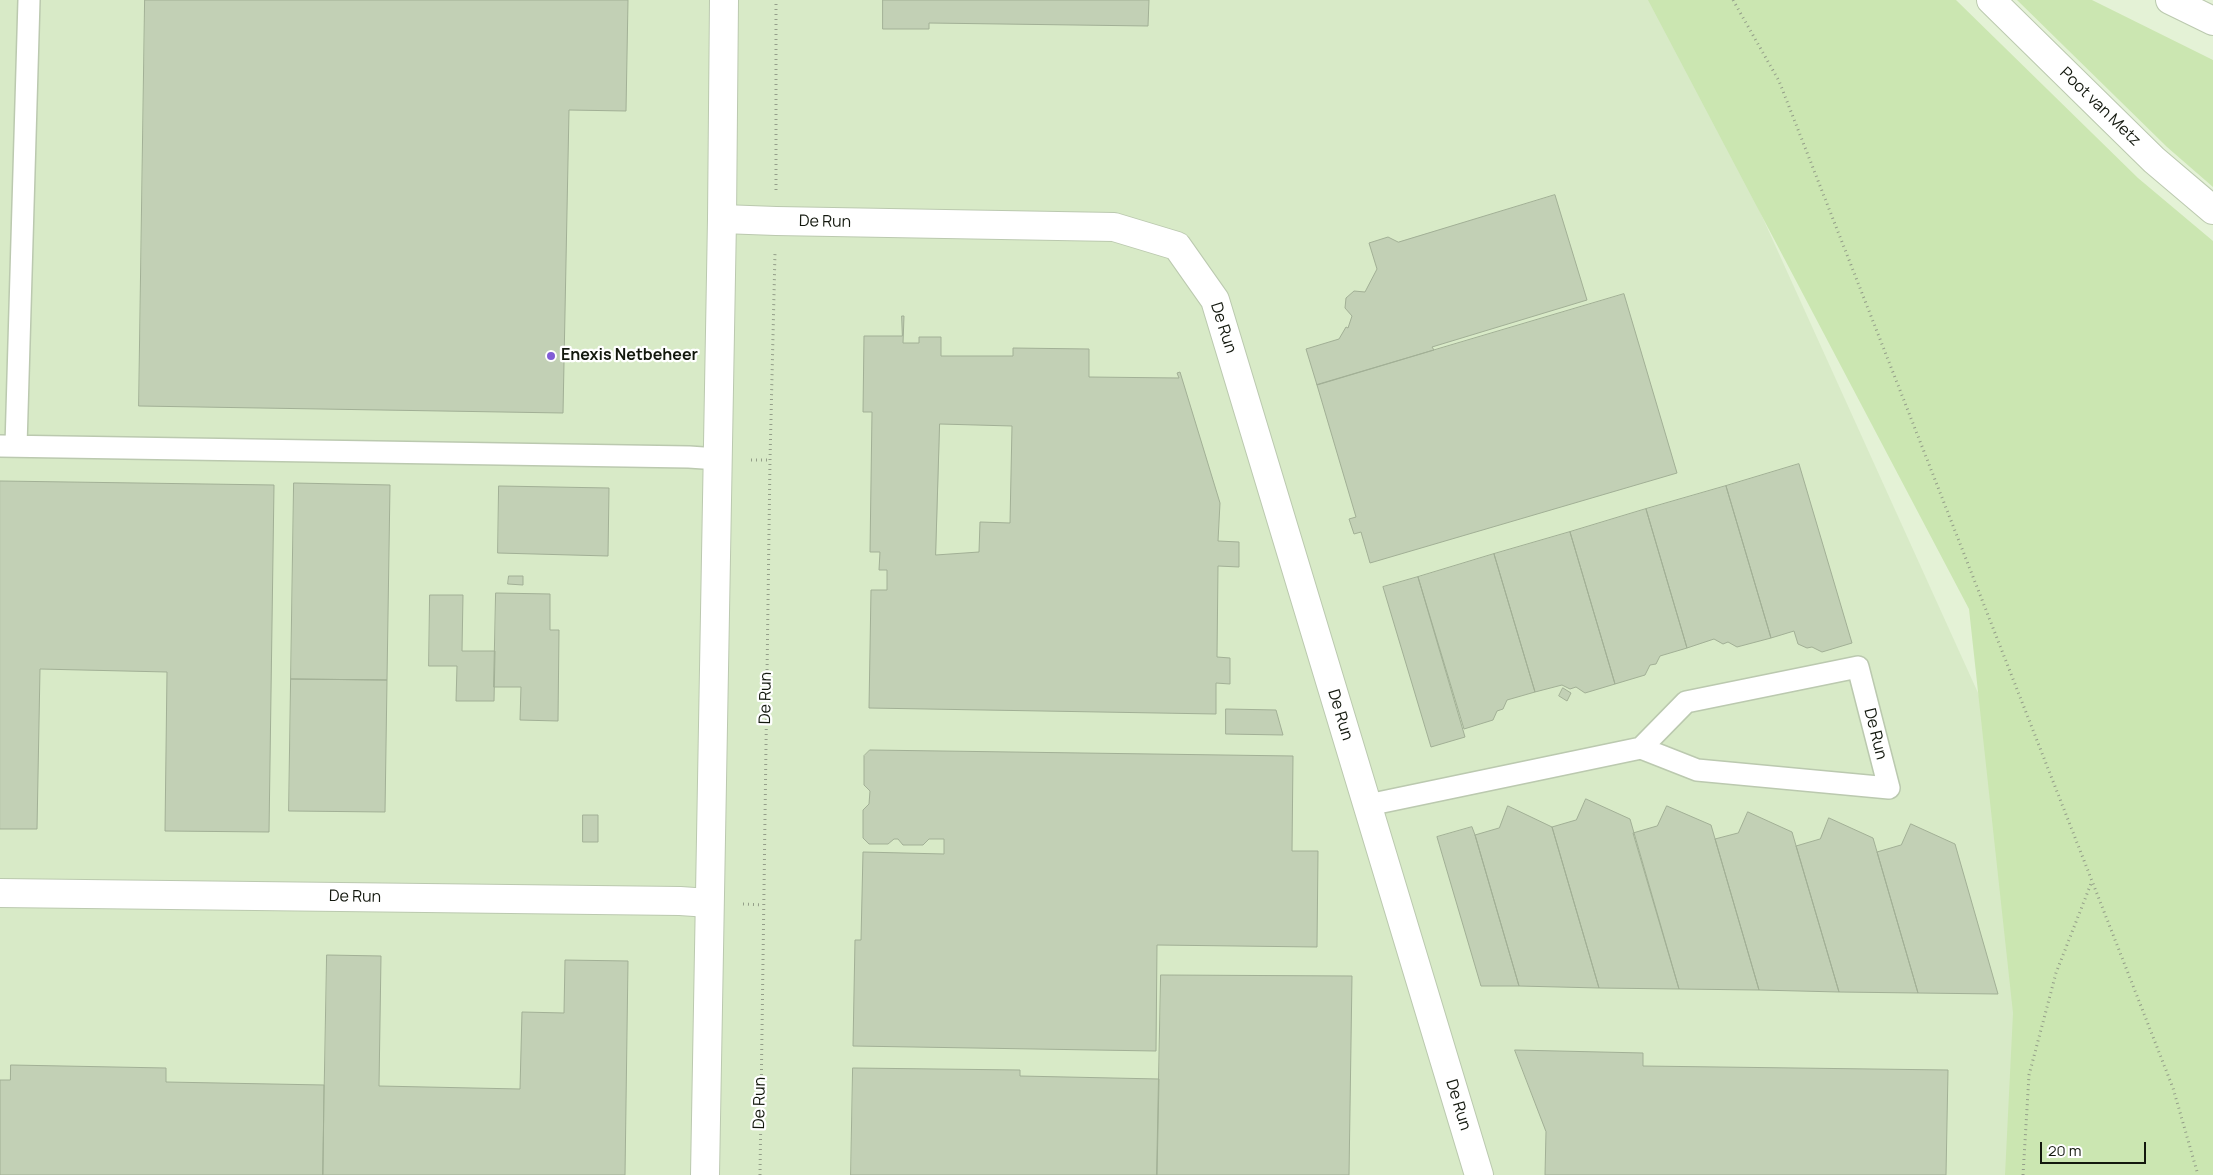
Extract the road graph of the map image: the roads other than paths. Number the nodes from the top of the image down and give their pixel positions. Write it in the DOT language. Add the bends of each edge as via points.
graph roads {
  1 [pos="29,0"];
  2 [pos="724,0"];
  3 [pos="1991,0"];
  4 [pos="2170,0"];
  5 [pos="2213,21"];
  6 [pos="2213,210"];
  7 [pos="722,219"];
  8 [pos="8,446"];
  9 [pos="718,459"];
  10 [pos="1641,748"];
  11 [pos="1368,805"];
  12 [pos="0,893"];
  13 [pos="710,903"];
  14 [pos="705,1175"];
  15 [pos="1479,1175"];
  1 -- 8 [label="lane"];
  2 -- 7 [label="main road"];
  3 -- 6 [label="main road, Poot van Metz" via="2154,160"];
  4 -- 5 [label="main road"];
  7 -- 9 [label="main road"];
  7 -- 11 [label="main road, De Run" via="1114,227 1177,246 1215,300"];
  8 -- 9 [label="lane"];
  9 -- 13 [label="main road"];
  10 -- 10 [label="lane, De Run" via="1697,770 1889,788 1858,667 1686,702"];
  10 -- 11 [label="lane"];
  11 -- 15 [label="main road, De Run"];
  12 -- 13 [label="main road, De Run"];
  13 -- 14 [label="main road"];
}
